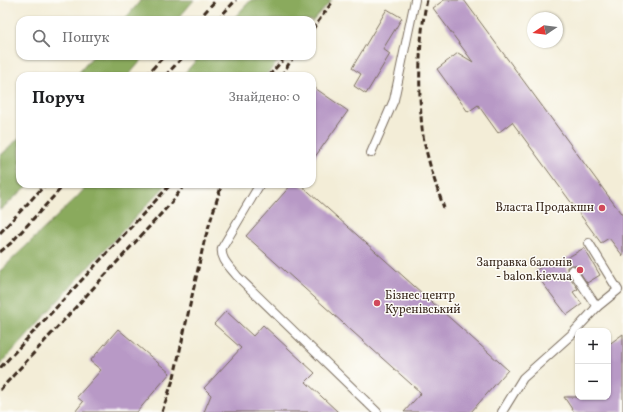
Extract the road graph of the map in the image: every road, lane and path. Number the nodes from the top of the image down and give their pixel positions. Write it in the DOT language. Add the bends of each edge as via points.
graph roads {
  1 [pos="416,0"];
  2 [pos="371,153"];
  3 [pos="258,188"];
  4 [pos="588,243"];
  5 [pos="572,270"];
  6 [pos="597,307"];
  7 [pos="377,412"];
  8 [pos="502,412"];
  1 -- 2 [label="lane" via="394,100"];
  3 -- 7 [label="lane" via="222,248 224,260 237,276"];
  4 -- 6 [label="lane" via="618,290"];
  5 -- 6 [label="lane"];
  6 -- 8 [label="lane" via="571,335 523,378"];
}
